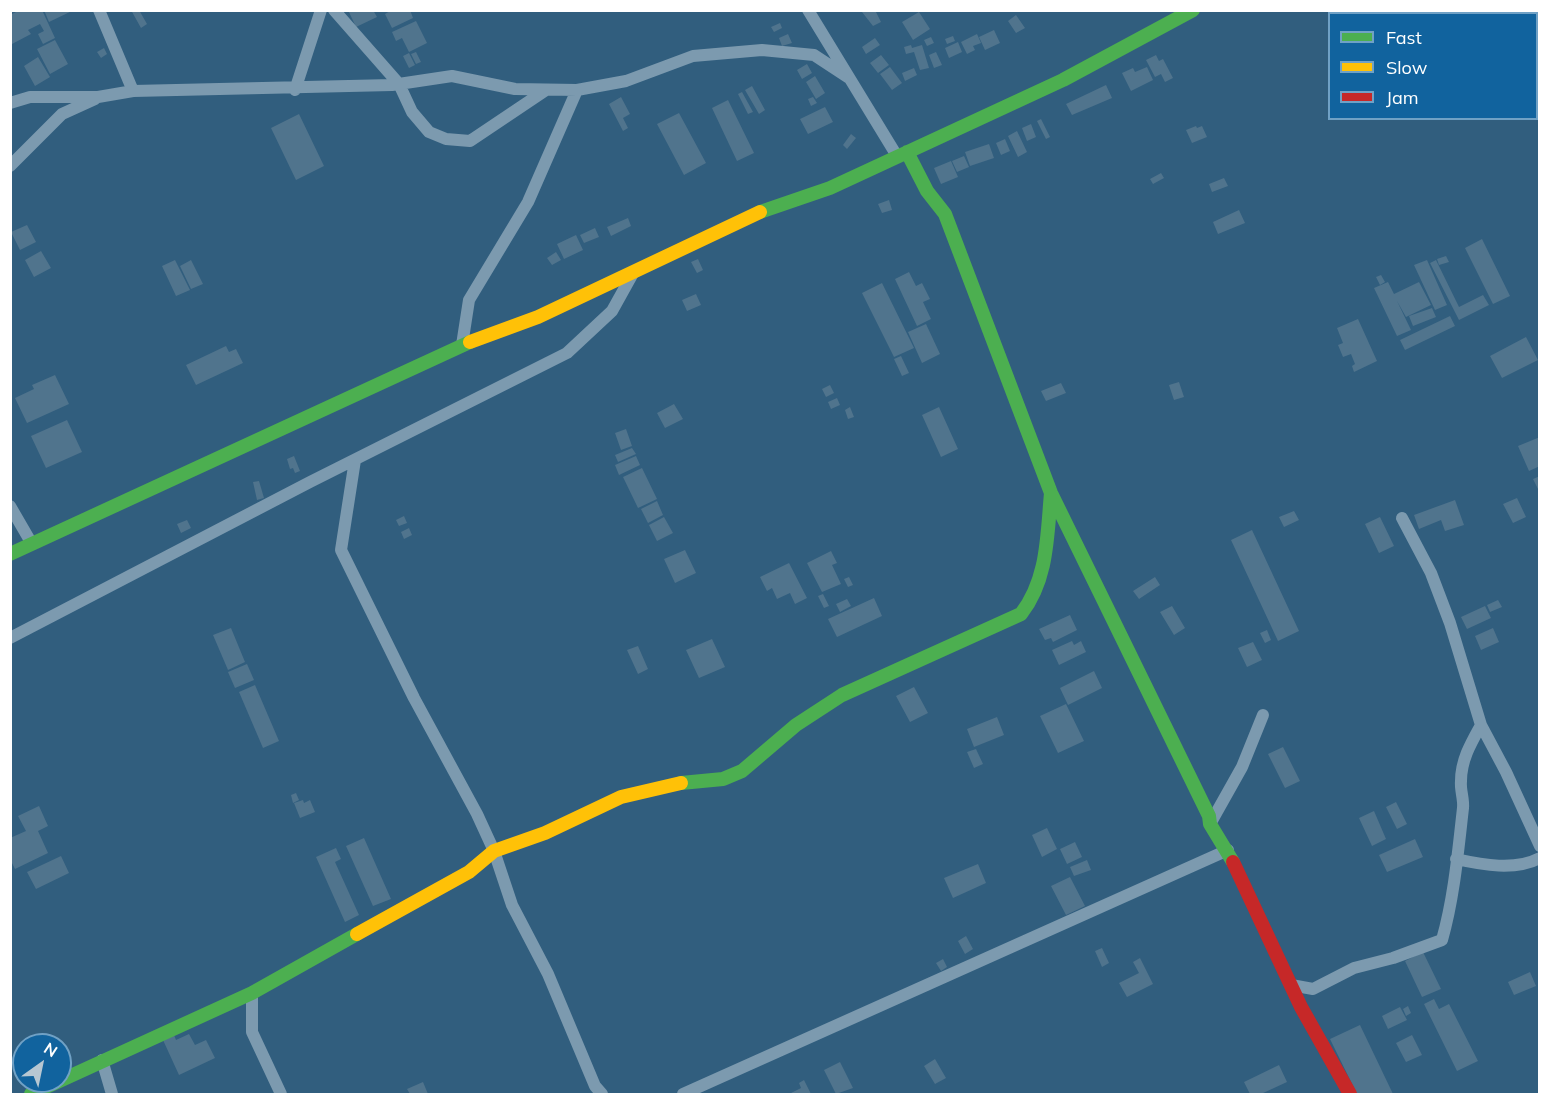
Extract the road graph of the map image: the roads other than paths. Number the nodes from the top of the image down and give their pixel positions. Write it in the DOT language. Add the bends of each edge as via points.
graph roads {
  1 [pos="99,10"];
  2 [pos="321,10"];
  3 [pos="334,10"];
  4 [pos="808,10"];
  5 [pos="1194,10"];
  6 [pos="849,78"];
  7 [pos="399,84"];
  8 [pos="295,90"];
  9 [pos="546,90"];
  10 [pos="577,90"];
  11 [pos="133,91"];
  12 [pos="98,97"];
  13 [pos="10,103"];
  14 [pos="902,154"];
  15 [pos="10,166"];
  16 [pos="636,268"];
  17 [pos="462,345"];
  18 [pos="355,460"];
  19 [pos="1051,493"];
  20 [pos="10,506"];
  21 [pos="1402,518"];
  22 [pos="32,544"];
  23 [pos="10,554"];
  24 [pos="10,638"];
  25 [pos="1263,714"];
  26 [pos="1481,725"];
  27 [pos="1210,824"];
  28 [pos="1539,846"];
  29 [pos="1228,850"];
  30 [pos="494,851"];
  31 [pos="1539,858"];
  32 [pos="1456,859"];
  33 [pos="1291,985"];
  34 [pos="252,993"];
  35 [pos="102,1060"];
  36 [pos="32,1095"];
  37 [pos="112,1095"];
  38 [pos="280,1095"];
  39 [pos="602,1095"];
  40 [pos="683,1095"];
  41 [pos="1350,1095"];
  1 -- 11 [label="street"];
  2 -- 8 [label="street"];
  3 -- 7 [label="street"];
  4 -- 6 [label="street"];
  5 -- 14 [label="main road" via="1063,80"];
  6 -- 10 [label="street" via="814,55 762,50 693,56 626,81"];
  6 -- 14 [label="street"];
  7 -- 8 [label="street"];
  7 -- 9 [label="street" via="452,75 515,89"];
  7 -- 9 [label="street" via="412,112 429,132 446,139 470,141"];
  8 -- 11 [label="street"];
  9 -- 10 [label="street"];
  10 -- 17 [label="street" via="528,202 469,300"];
  11 -- 12 [label="street"];
  12 -- 13 [label="street" via="30,97"];
  12 -- 15 [label="street" via="62,114"];
  14 -- 16 [label="main road" via="830,188 766,209"];
  14 -- 19 [label="main road" via="945,214"];
  16 -- 17 [label="main road" via="538,316"];
  16 -- 18 [label="street" via="612,310 567,353"];
  17 -- 22 [label="main road"];
  18 -- 24 [label="street"];
  18 -- 30 [label="street" via="341,550"];
  19 -- 27 [label="main road"];
  19 -- 30 [label="main road" via="1045,559 1032,602 1021,614 842,694 796,725 742,771 723,779 671,784 621,797"];
  20 -- 22 [label="street"];
  21 -- 26 [label="street" via="1431,573"];
  22 -- 23 [label="main road"];
  25 -- 27 [label="street" via="1246,757"];
  26 -- 28 [label="street"];
  26 -- 32 [label="street" via="1465,754 1461,781 1464,803"];
  27 -- 29 [label="main road"];
  29 -- 33 [label="main road"];
  29 -- 40 [label="street"];
  30 -- 34 [label="main road" via="469,872"];
  30 -- 39 [label="street" via="512,905"];
  31 -- 32 [label="street" via="1527,864 1494,866"];
  32 -- 33 [label="street" via="1442,940 1354,968 1313,989"];
  33 -- 41 [label="main road"];
  34 -- 35 [label="main road"];
  34 -- 38 [label="street" via="252,1032"];
  35 -- 36 [label="main road"];
  35 -- 37 [label="street"];
}
